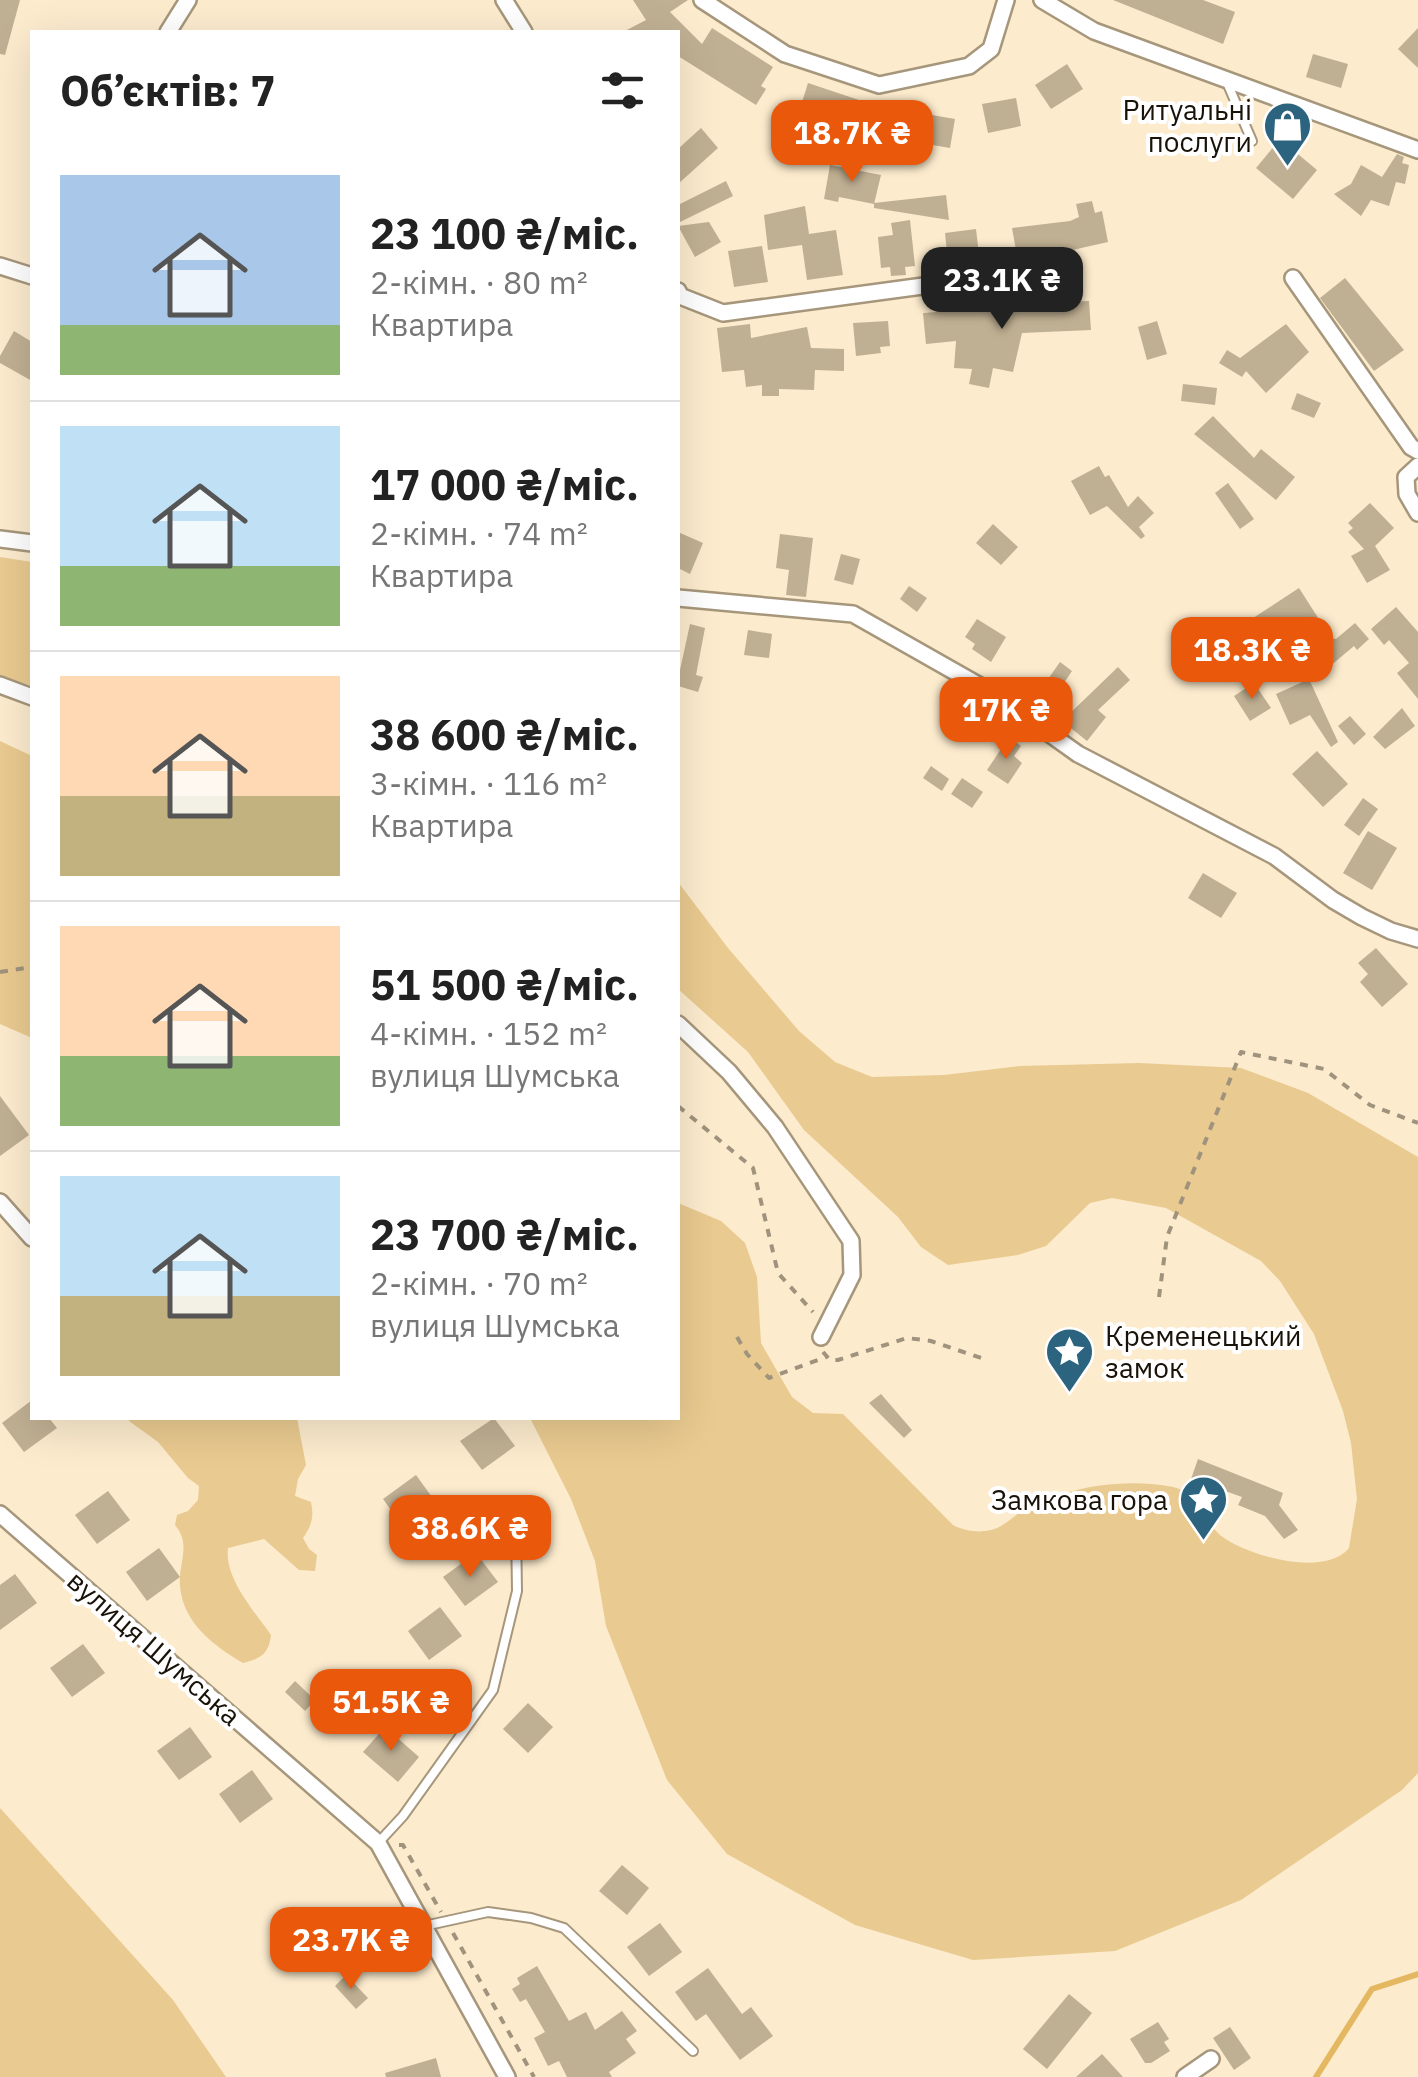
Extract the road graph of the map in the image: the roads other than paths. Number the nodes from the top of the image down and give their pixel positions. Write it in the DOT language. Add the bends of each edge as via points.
graph roads {
  1 [pos="188,0"];
  2 [pos="504,0"];
  3 [pos="702,0"];
  4 [pos="1006,0"];
  5 [pos="1042,0"];
  6 [pos="169,30"];
  7 [pos="523,30"];
  8 [pos="1226,79"];
  9 [pos="1252,141"];
  10 [pos="1418,150"];
  11 [pos="0,266"];
  12 [pos="1063,267"];
  13 [pos="30,275"];
  14 [pos="1293,278"];
  15 [pos="680,296"];
  16 [pos="1418,451"];
  17 [pos="1418,466"];
  18 [pos="1418,513"];
  19 [pos="0,539"];
  20 [pos="30,543"];
  21 [pos="680,598"];
  22 [pos="0,686"];
  23 [pos="30,696"];
  24 [pos="1418,938"];
  25 [pos="680,1026"];
  26 [pos="0,1202"];
  27 [pos="30,1236"];
  28 [pos="824,1332"];
  29 [pos="0,1514"];
  30 [pos="516,1527"];
  31 [pos="378,1843"];
  32 [pos="424,1926"];
  33 [pos="693,2051"];
  34 [pos="1211,2059"];
  35 [pos="507,2077"];
  36 [pos="1184,2077"];
  1 -- 6 [label="street"];
  2 -- 7 [label="street"];
  3 -- 4 [label="street" via="785,54 879,86 969,66 991,49"];
  5 -- 8 [label="street" via="1094,31"];
  8 -- 9 [label="lane"];
  8 -- 10 [label="street"];
  11 -- 13 [label="street"];
  12 -- 15 [label="street" via="723,313"];
  14 -- 16 [label="street"];
  17 -- 18 [label="street" via="1406,477"];
  19 -- 20 [label="street"];
  21 -- 24 [label="street" via="853,614 994,694 1078,754 1274,856 1362,917"];
  22 -- 23 [label="street"];
  25 -- 28 [label="street" via="776,1127 851,1241 852,1275"];
  26 -- 27 [label="street"];
  29 -- 31 [label="street, вулиця Шумська"];
  30 -- 31 [label="lane" via="517,1591 493,1690"];
  31 -- 32 [label="street, вулиця Шумська"];
  32 -- 33 [label="lane" via="488,1912 564,1928"];
  32 -- 35 [label="street, вулиця Шумська"];
  34 -- 36 [label="street"];
}
